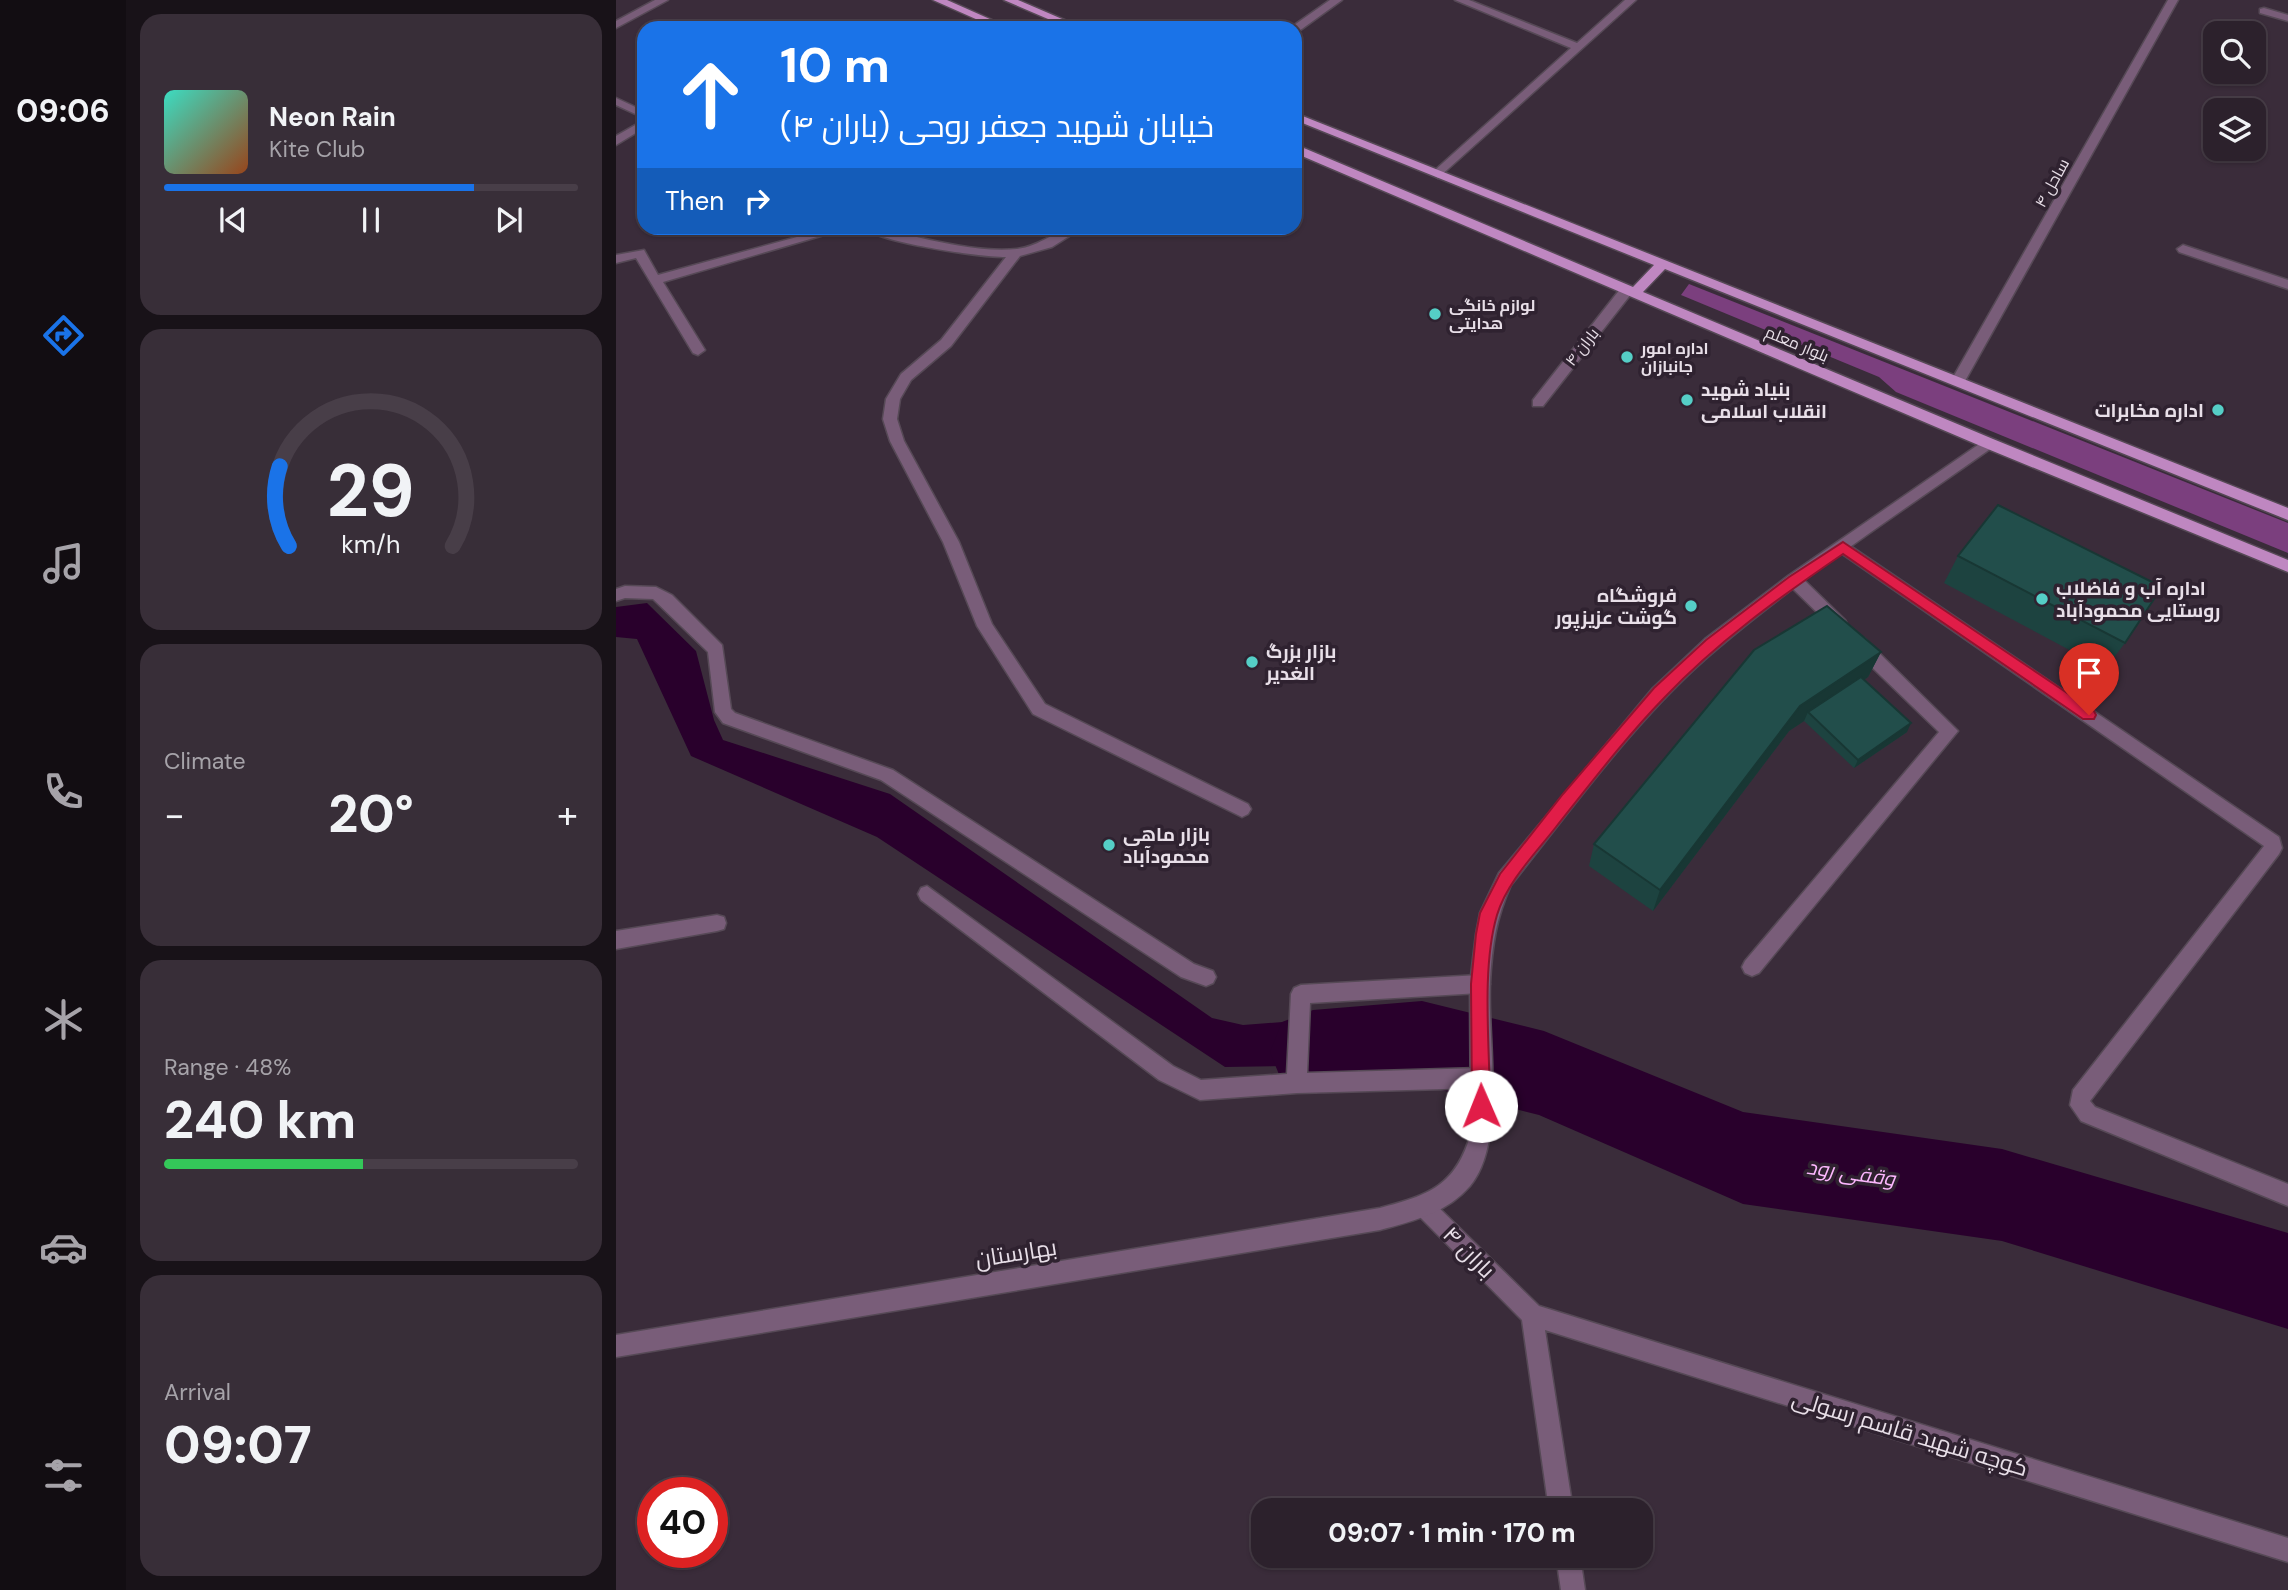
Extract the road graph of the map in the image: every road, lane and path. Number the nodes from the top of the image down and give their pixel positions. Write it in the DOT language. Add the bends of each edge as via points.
graph roads {
  1 [pos="663,0"];
  2 [pos="938,0"];
  3 [pos="1009,0"];
  4 [pos="1337,0"];
  5 [pos="1460,0"];
  6 [pos="1631,0"];
  7 [pos="2173,0"];
  8 [pos="2264,11"];
  9 [pos="2288,18"];
  10 [pos="988,21"];
  11 [pos="1061,21"];
  12 [pos="1302,24"];
  13 [pos="616,25"];
  14 [pos="1580,47"];
  15 [pos="616,101"];
  16 [pos="637,112"];
  17 [pos="1302,119"];
  18 [pos="637,128"];
  19 [pos="616,141"];
  20 [pos="1302,152"];
  21 [pos="1438,174"];
  22 [pos="817,235"];
  23 [pos="896,235"];
  24 [pos="1063,235"];
  25 [pos="2183,249"];
  26 [pos="1016,253"];
  27 [pos="616,259"];
  28 [pos="1661,265"];
  29 [pos="655,280"];
  30 [pos="2288,285"];
  31 [pos="1630,293"];
  32 [pos="698,350"];
  33 [pos="1958,381"];
  34 [pos="1538,403"];
  35 [pos="1988,443"];
  36 [pos="2288,514"];
  37 [pos="1843,547"];
  38 [pos="2288,566"];
  39 [pos="1794,580"];
  40 [pos="616,595"];
  41 [pos="1242,809"];
  42 [pos="927,894"];
  43 [pos="717,923"];
  44 [pos="616,940"];
  45 [pos="1752,967"];
  46 [pos="1206,977"];
  47 [pos="1480,984"];
  48 [pos="1481,1078"];
  49 [pos="1297,1083"];
  50 [pos="2288,1195"];
  51 [pos="1424,1207"];
  52 [pos="1532,1315"];
  53 [pos="616,1346"];
  54 [pos="1559,1498"];
  55 [pos="2288,1550"];
  56 [pos="1569,1568"];
  57 [pos="1573,1590"];
  1 -- 13 [label="street"];
  2 -- 10 [label="main road"];
  3 -- 11 [label="main road"];
  4 -- 12 [label="street"];
  5 -- 14 [label="street"];
  6 -- 14 [label="street"];
  7 -- 33 [label="street, ساحل ۴"];
  8 -- 9 [label="street"];
  14 -- 21 [label="street"];
  15 -- 16 [label="street"];
  17 -- 21 [label="main road, بلوار معلم"];
  18 -- 19 [label="street"];
  20 -- 31 [label="main road, بلوار معلم"];
  21 -- 28 [label="main road, بلوار معلم"];
  22 -- 29 [label="street"];
  23 -- 26 [label="street" via="930,244"];
  24 -- 26 [label="street" via="1042,247"];
  25 -- 30 [label="street"];
  26 -- 41 [label="street" via="946,343 906,377 893,398 890,419 897,441 951,542 985,626 1039,709"];
  27 -- 29 [label="street" via="639,253"];
  28 -- 31 [label="main road"];
  28 -- 33 [label="main road, بلوار معلم"];
  29 -- 32 [label="street"];
  31 -- 34 [label="street, باران ۴"];
  31 -- 35 [label="main road, بلوار معلم"];
  33 -- 36 [label="main road, بلوار معلم"];
  35 -- 37 [label="street, باران ۴"];
  35 -- 38 [label="main road, بلوار معلم"];
  37 -- 39 [label="street, باران ۴"];
  37 -- 50 [label="street" via="2273,843 2080,1097 2080,1105 2088,1114"];
  39 -- 45 [label="street" via="1950,731"];
  39 -- 47 [label="street, باران ۴" via="1711,644 1659,693 1506,879 1489,913"];
  40 -- 46 [label="street" via="656,593 716,650 723,712 729,719 887,775 1188,971"];
  42 -- 49 [label="street" via="1166,1073 1200,1090"];
  43 -- 44 [label="street"];
  47 -- 48 [label="street, باران ۴"];
  47 -- 49 [label="street" via="1301,994"];
  48 -- 49 [label="street"];
  48 -- 51 [label="street, باران ۴" via="1482,1133 1474,1159 1463,1178"];
  51 -- 52 [label="street, باران ۴"];
  51 -- 53 [label="street, بهارستان" via="1380,1219"];
  52 -- 54 [label="street"];
  52 -- 55 [label="street, کوچه شهید قاسم رسولی"];
  56 -- 57 [label="street"];
}
